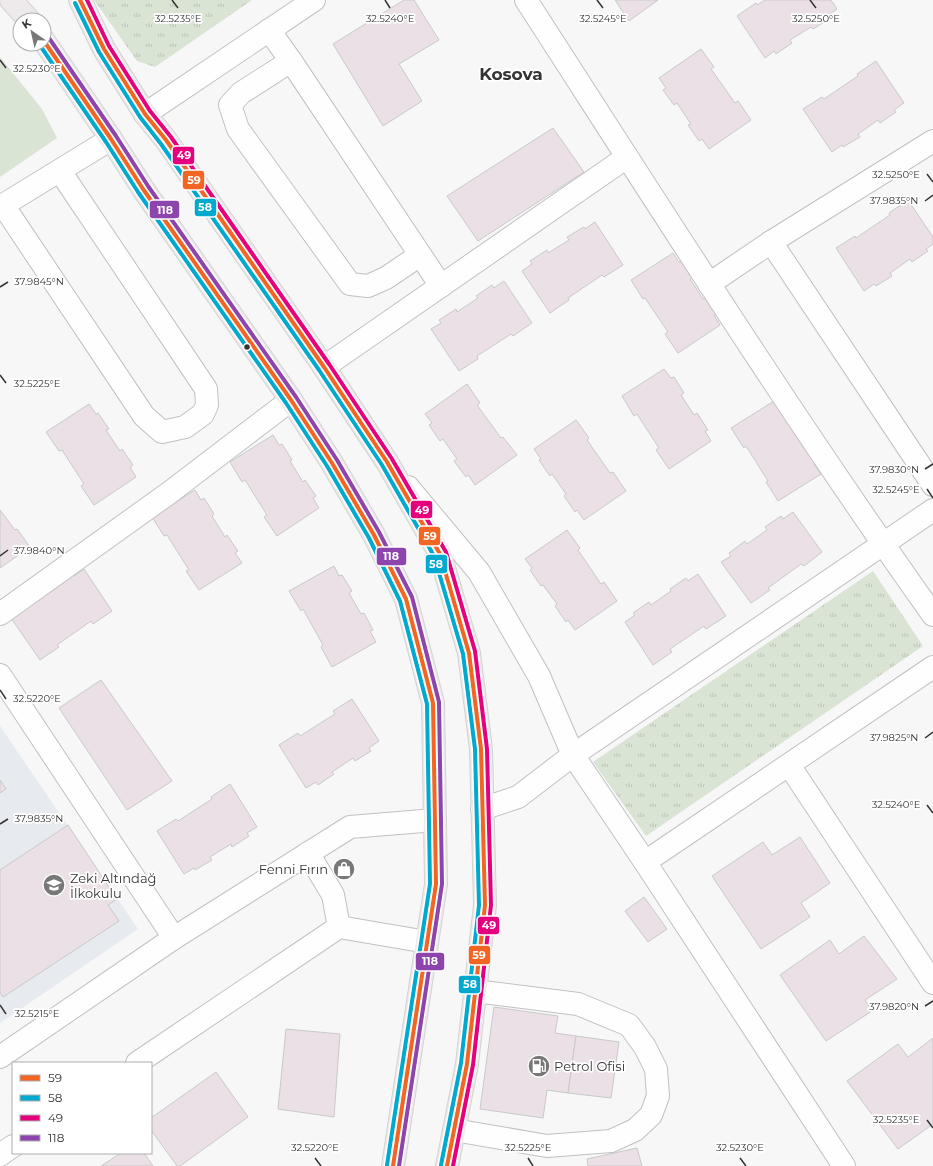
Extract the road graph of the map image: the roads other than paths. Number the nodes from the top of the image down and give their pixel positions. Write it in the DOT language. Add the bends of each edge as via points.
graph roads {
  1 [pos="11,0"];
  2 [pos="80,0"];
  3 [pos="314,0"];
  4 [pos="526,0"];
  5 [pos="22,12"];
  6 [pos="269,30"];
  7 [pos="52,52"];
  8 [pos="291,61"];
  9 [pos="145,114"];
  10 [pos="111,139"];
  11 [pos="933,141"];
  12 [pos="627,157"];
  13 [pos="60,171"];
  14 [pos="2,206"];
  15 [pos="771,242"];
  16 [pos="420,255"];
  17 [pos="709,284"];
  18 [pos="441,286"];
  19 [pos="324,367"];
  20 [pos="291,400"];
  21 [pos="387,462"];
  22 [pos="933,485"];
  23 [pos="933,510"];
  24 [pos="883,544"];
  25 [pos="0,614"];
  26 [pos="933,615"];
  27 [pos="933,667"];
  28 [pos="0,675"];
  29 [pos="573,755"];
  30 [pos="789,765"];
  31 [pos="482,809"];
  32 [pos="435,820"];
  33 [pos="308,853"];
  34 [pos="645,862"];
  35 [pos="338,928"];
  36 [pos="174,938"];
  37 [pos="427,942"];
  38 [pos="933,982"];
  39 [pos="475,991"];
  40 [pos="0,1057"];
  41 [pos="138,1062"];
  42 [pos="454,1130"];
  43 [pos="12,1147"];
  44 [pos="0,1155"];
  45 [pos="393,1166"];
  46 [pos="447,1166"];
  47 [pos="844,1166"];
  1 -- 5 [label="main road"];
  2 -- 9 [label="main road" via="104,48"];
  3 -- 6 [label="street"];
  4 -- 12 [label="street"];
  6 -- 8 [label="street"];
  6 -- 9 [label="street"];
  7 -- 10 [label="main road"];
  8 -- 16 [label="street"];
  8 -- 16 [label="street" via="241,93 230,105 238,128 350,284 368,286 386,278"];
  9 -- 19 [label="main road" via="166,140"];
  10 -- 13 [label="street"];
  10 -- 20 [label="main road" via="143,189"];
  11 -- 15 [label="street"];
  12 -- 17 [label="street"];
  12 -- 18 [label="street"];
  13 -- 14 [label="street"];
  13 -- 14 [label="street" via="206,389 207,405 203,414 185,427 162,432 144,416"];
  15 -- 17 [label="street"];
  15 -- 22 [label="street"];
  16 -- 18 [label="street"];
  17 -- 24 [label="street"];
  18 -- 19 [label="street"];
  19 -- 21 [label="main road"];
  20 -- 25 [label="street" via="168,493"];
  20 -- 32 [label="main road" via="374,535 406,599 433,704"];
  21 -- 29 [label="street" via="479,572 539,676"];
  21 -- 31 [label="main road" via="440,554 469,653 481,749"];
  23 -- 24 [label="street"];
  24 -- 26 [label="street"];
  24 -- 29 [label="street"];
  27 -- 30 [label="street"];
  28 -- 36 [label="street"];
  29 -- 31 [label="street" via="518,797"];
  29 -- 34 [label="street"];
  30 -- 34 [label="street"];
  30 -- 38 [label="street"];
  31 -- 39 [label="main road" via="485,905"];
  32 -- 33 [label="street" via="350,827"];
  32 -- 37 [label="main road" via="436,884"];
  33 -- 35 [label="street" via="333,895"];
  33 -- 36 [label="street"];
  34 -- 47 [label="street"];
  35 -- 37 [label="street"];
  35 -- 41 [label="street"];
  36 -- 40 [label="street"];
  37 -- 45 [label="main road"];
  39 -- 42 [label="main road" via="467,1064"];
  39 -- 42 [label="street" via="578,1004 629,1025 646,1046 656,1069 658,1096 651,1115 635,1130 611,1141 547,1146"];
  42 -- 46 [label="main road"];
  43 -- 44 [label="street"];
}
